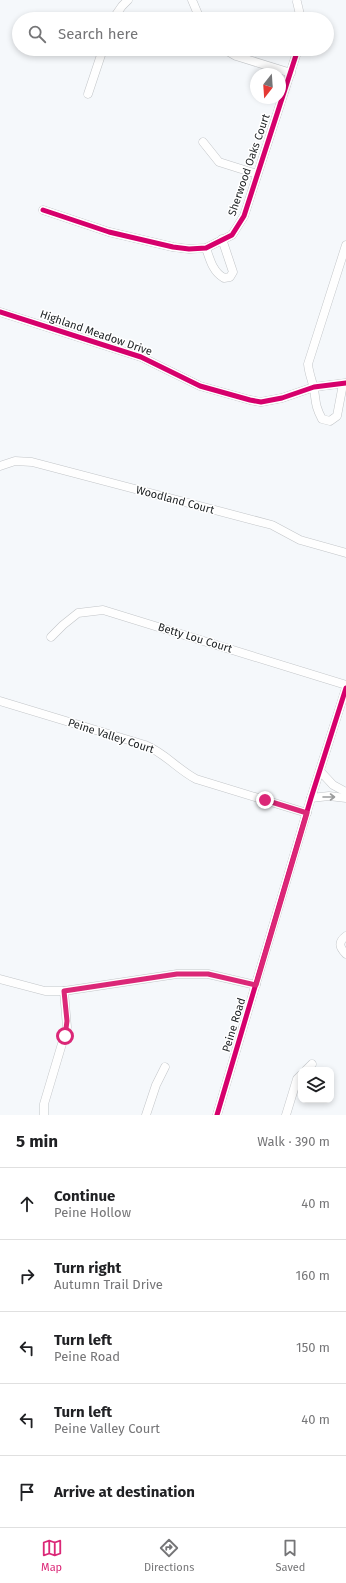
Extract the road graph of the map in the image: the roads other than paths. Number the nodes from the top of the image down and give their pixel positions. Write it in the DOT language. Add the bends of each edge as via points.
graph roads {
  1 [pos="128,0"];
  2 [pos="192,0"];
  3 [pos="296,2"];
  4 [pos="118,12"];
  5 [pos="197,12"];
  6 [pos="300,12"];
  7 [pos="101,56"];
  8 [pos="236,56"];
  9 [pos="296,56"];
  10 [pos="291,73"];
  11 [pos="88,94"];
  12 [pos="203,142"];
  13 [pos="257,174"];
  14 [pos="43,210"];
  15 [pos="222,239"];
  16 [pos="346,247"];
  17 [pos="206,248"];
  18 [pos="0,312"];
  19 [pos="344,384"];
  20 [pos="314,387"];
  21 [pos="0,466"];
  22 [pos="346,553"];
  23 [pos="51,637"];
  24 [pos="346,685"];
  25 [pos="346,688"];
  26 [pos="0,701"];
  27 [pos="320,771"];
  28 [pos="346,792"];
  29 [pos="311,798"];
  30 [pos="346,798"];
  31 [pos="307,813"];
  32 [pos="346,936"];
  33 [pos="346,954"];
  34 [pos="0,979"];
  35 [pos="256,985"];
  36 [pos="64,991"];
  37 [pos="165,1067"];
  38 [pos="298,1079"];
  39 [pos="41,1114"];
  40 [pos="146,1115"];
  41 [pos="217,1115"];
  42 [pos="286,1115"];
  1 -- 4 [label="street"];
  2 -- 5 [label="street"];
  3 -- 6 [label="street"];
  7 -- 11 [label="street"];
  8 -- 10 [label="street"];
  9 -- 10 [label="street, Sherwood Oaks Court"];
  10 -- 13 [label="street, Sherwood Oaks Court"];
  12 -- 13 [label="street" via="219,162"];
  13 -- 15 [label="street, Sherwood Oaks Court" via="244,216 232,235"];
  14 -- 17 [label="street, Sherwood Oaks Court" via="109,232 173,247"];
  15 -- 17 [label="street, Sherwood Oaks Court"];
  15 -- 17 [label="street" via="233,272 230,277 224,278 219,275"];
  16 -- 20 [label="street" via="308,364"];
  18 -- 20 [label="street, Highland Meadow Drive" via="141,357 200,386 250,400 261,402 282,398"];
  19 -- 20 [label="street, Highland Meadow Drive"];
  19 -- 20 [label="street, Highland Meadow Drive" via="337,416 330,421 322,419 316,408"];
  21 -- 22 [label="street, Woodland Court" via="15,461 32,462 272,525 300,540"];
  23 -- 24 [label="street, Betty Lou Court" via="78,613 103,610"];
  25 -- 27 [label="street, Peine Road"];
  26 -- 31 [label="street, Peine Valley Court" via="145,745 162,753 196,779"];
  27 -- 28 [label="street" via="333,786"];
  27 -- 29 [label="street, Peine Road"];
  29 -- 30 [label="street, one-way"];
  29 -- 31 [label="street, Peine Road"];
  31 -- 35 [label="street, Peine Road"];
  32 -- 33 [label="street" via="340,944"];
  34 -- 36 [label="street" via="45,991"];
  35 -- 36 [label="street" via="208,974 177,974"];
  35 -- 41 [label="street, Peine Road"];
  36 -- 39 [label="street" via="67,1027"];
  37 -- 40 [label="street"];
  38 -- 42 [label="street"];
}
